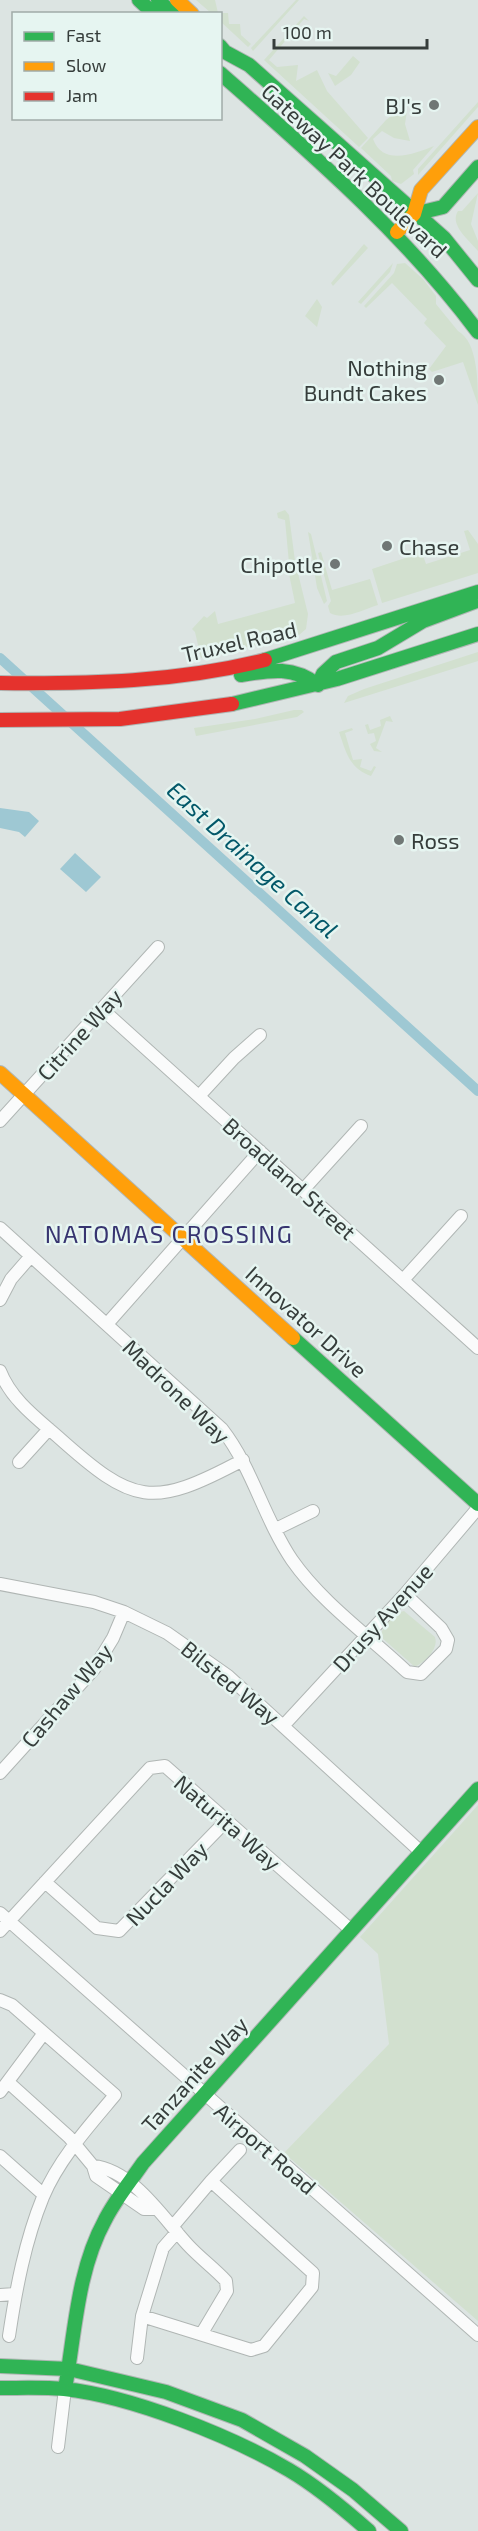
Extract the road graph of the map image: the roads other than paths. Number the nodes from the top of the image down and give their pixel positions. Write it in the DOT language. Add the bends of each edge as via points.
graph roads {
  1 [pos="140,0"];
  2 [pos="158,0"];
  3 [pos="177,0"];
  4 [pos="152,12"];
  5 [pos="171,12"];
  6 [pos="190,12"];
  7 [pos="222,50"];
  8 [pos="222,75"];
  9 [pos="478,128"];
  10 [pos="478,167"];
  11 [pos="414,214"];
  12 [pos="397,232"];
  13 [pos="478,280"];
  14 [pos="478,332"];
  15 [pos="478,592"];
  16 [pos="478,601"];
  17 [pos="478,634"];
  18 [pos="135,681"];
  19 [pos="0,683"];
  20 [pos="318,685"];
  21 [pos="0,720"];
  22 [pos="158,947"];
  23 [pos="102,1009"];
  24 [pos="260,1035"];
  25 [pos="0,1073"];
  26 [pos="24,1094"];
  27 [pos="199,1096"];
  28 [pos="0,1121"];
  29 [pos="361,1126"];
  30 [pos="260,1151"];
  31 [pos="303,1190"];
  32 [pos="461,1216"];
  33 [pos="0,1228"];
  34 [pos="184,1238"];
  35 [pos="31,1256"];
  36 [pos="404,1280"];
  37 [pos="0,1300"];
  38 [pos="107,1324"];
  39 [pos="478,1348"];
  40 [pos="0,1371"];
  41 [pos="49,1429"];
  42 [pos="243,1460"];
  43 [pos="19,1462"];
  44 [pos="478,1506"];
  45 [pos="313,1511"];
  46 [pos="276,1529"];
  47 [pos="0,1584"];
  48 [pos="405,1594"];
  49 [pos="124,1612"];
  50 [pos="367,1635"];
  51 [pos="284,1725"];
  52 [pos="0,1773"];
  53 [pos="478,1789"];
  54 [pos="227,1820"];
  55 [pos="422,1852"];
  56 [pos="45,1882"];
  57 [pos="3,1922"];
  58 [pos="351,1930"];
  59 [pos="0,2000"];
  60 [pos="44,2033"];
  61 [pos="4,2087"];
  62 [pos="204,2093"];
  63 [pos="75,2144"];
  64 [pos="240,2150"];
  65 [pos="0,2156"];
  66 [pos="211,2181"];
  67 [pos="125,2189"];
  68 [pos="44,2195"];
  69 [pos="175,2229"];
  70 [pos="15,2294"];
  71 [pos="0,2295"];
  72 [pos="142,2316"];
  73 [pos="202,2333"];
  74 [pos="478,2335"];
  75 [pos="9,2336"];
  76 [pos="136,2358"];
  77 [pos="0,2366"];
  78 [pos="69,2369"];
  79 [pos="0,2388"];
  80 [pos="65,2389"];
  81 [pos="58,2447"];
  82 [pos="369,2531"];
  83 [pos="401,2531"];
  1 -- 4 [label="street"];
  2 -- 5 [label="street"];
  3 -- 6 [label="street"];
  7 -- 11 [label="street, Gateway Park Boulevard" via="249,65"];
  8 -- 12 [label="street, Gateway Park Boulevard"];
  9 -- 11 [label="street" via="422,190"];
  10 -- 11 [label="street" via="443,207"];
  11 -- 12 [label="street"];
  11 -- 13 [label="street, Gateway Park Boulevard" via="444,238"];
  12 -- 14 [label="street, Gateway Park Boulevard" via="452,295"];
  15 -- 18 [label="street, Truxel Road" via="328,642 249,663"];
  16 -- 20 [label="street" via="430,618 378,648 345,656 331,664"];
  17 -- 20 [label="street"];
  18 -- 19 [label="street, Truxel Road"];
  18 -- 20 [label="street" via="153,686 189,684 281,669 304,673"];
  20 -- 21 [label="street" via="233,705 150,716"];
  22 -- 23 [label="street, Citrine Way"];
  23 -- 26 [label="street, Citrine Way"];
  23 -- 27 [label="street, Broadland Street"];
  24 -- 27 [label="street"];
  25 -- 26 [label="street, Innovator Drive"];
  26 -- 28 [label="street, Citrine Way"];
  26 -- 34 [label="street, Innovator Drive"];
  27 -- 30 [label="street, Broadland Street"];
  29 -- 31 [label="street"];
  30 -- 31 [label="street, Broadland Street"];
  30 -- 34 [label="street"];
  31 -- 36 [label="street, Broadland Street"];
  32 -- 36 [label="street"];
  33 -- 35 [label="street, Madrone Way"];
  34 -- 38 [label="street"];
  34 -- 44 [label="street, Innovator Drive"];
  35 -- 37 [label="street" via="11,1279"];
  35 -- 38 [label="street, Madrone Way"];
  36 -- 39 [label="street, Broadland Street"];
  38 -- 42 [label="street, Madrone Way" via="209,1416"];
  40 -- 41 [label="street" via="12,1394"];
  41 -- 42 [label="street" via="103,1476 140,1492 184,1489"];
  41 -- 43 [label="street"];
  42 -- 46 [label="street, Madrone Way"];
  44 -- 48 [label="street, Drusy Avenue"];
  45 -- 46 [label="street"];
  46 -- 50 [label="street, Madrone Way" via="303,1576"];
  47 -- 49 [label="street, Bilsted Way" via="64,1595"];
  48 -- 50 [label="street, Drusy Avenue"];
  48 -- 50 [label="street, Madrone Way" via="441,1628 448,1640 446,1649 427,1671 407,1672"];
  49 -- 51 [label="street, Bilsted Way" via="198,1653"];
  49 -- 52 [label="street, Cashaw Way" via="94,1669"];
  50 -- 51 [label="street, Drusy Avenue"];
  51 -- 55 [label="street, Bilsted Way"];
  53 -- 55 [label="street, Tanzanite Way"];
  54 -- 56 [label="street, Nucla Way" via="119,1931 98,1929"];
  54 -- 56 [label="street, Naturita Way" via="165,1766 150,1768"];
  54 -- 58 [label="street, Naturita Way"];
  55 -- 58 [label="street, Tanzanite Way"];
  56 -- 57 [label="street, Naturita Way"];
  57 -- 62 [label="street, Airport Road"];
  58 -- 62 [label="street, Tanzanite Way"];
  59 -- 60 [label="street" via="12,2005"];
  60 -- 61 [label="street"];
  60 -- 63 [label="street" via="115,2095"];
  61 -- 63 [label="street"];
  62 -- 67 [label="street, Tanzanite Way"];
  62 -- 74 [label="street, Airport Road"];
  63 -- 67 [label="street" via="93,2166 103,2168"];
  63 -- 68 [label="street"];
  64 -- 66 [label="street"];
  65 -- 68 [label="street"];
  66 -- 69 [label="street"];
  66 -- 73 [label="street" via="313,2273 312,2287 264,2346 251,2350"];
  67 -- 69 [label="street" via="151,2199 155,2209"];
  67 -- 78 [label="street, Tanzanite Way" via="103,2223 86,2276"];
  68 -- 70 [label="street"];
  69 -- 72 [label="street" via="163,2248"];
  69 -- 73 [label="street" via="226,2281 227,2290"];
  70 -- 71 [label="street"];
  70 -- 75 [label="street"];
  72 -- 73 [label="street"];
  72 -- 76 [label="street"];
  77 -- 78 [label="street"];
  78 -- 80 [label="street, Tanzanite Way"];
  78 -- 83 [label="street" via="166,2392 242,2420 305,2456"];
  79 -- 80 [label="street"];
  80 -- 81 [label="street, Tanzanite Way"];
  80 -- 82 [label="street" via="138,2406 215,2434 289,2470"];
}
